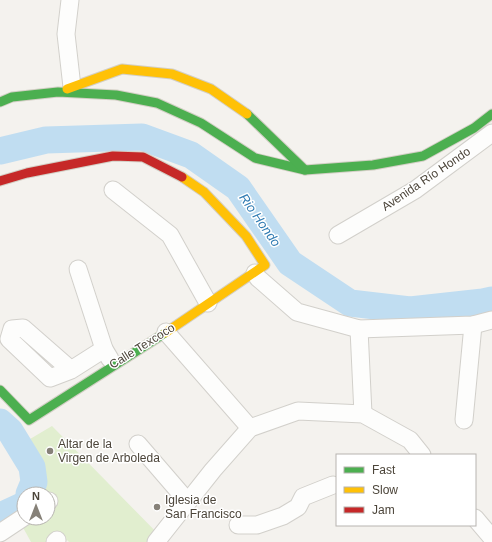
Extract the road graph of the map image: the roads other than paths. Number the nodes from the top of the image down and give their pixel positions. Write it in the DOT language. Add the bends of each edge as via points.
graph roads {
  1 [pos="70,0"];
  2 [pos="65,89"];
  3 [pos="0,90"];
  4 [pos="12,97"];
  5 [pos="0,102"];
  6 [pos="492,114"];
  7 [pos="492,133"];
  8 [pos="305,170"];
  9 [pos="0,181"];
  10 [pos="113,190"];
  11 [pos="338,235"];
  12 [pos="260,269"];
  13 [pos="78,270"];
  14 [pos="208,303"];
  15 [pos="492,320"];
  16 [pos="473,325"];
  17 [pos="359,329"];
  18 [pos="166,332"];
  19 [pos="104,349"];
  20 [pos="113,365"];
  21 [pos="71,370"];
  22 [pos="0,390"];
  23 [pos="362,414"];
  24 [pos="464,420"];
  25 [pos="250,428"];
  26 [pos="138,444"];
  27 [pos="421,454"];
  28 [pos="333,486"];
  29 [pos="188,502"];
  30 [pos="476,519"];
  31 [pos="16,522"];
  32 [pos="238,525"];
  33 [pos="0,533"];
  34 [pos="492,538"];
  35 [pos="156,542"];
  1 -- 2 [label="street" via="66,34"];
  2 -- 4 [label="main road"];
  2 -- 8 [label="main road" via="157,102 201,123 255,158"];
  2 -- 8 [label="main road" via="122,69 172,74 211,89 245,112"];
  3 -- 4 [label="main road"];
  4 -- 5 [label="main road"];
  6 -- 8 [label="main road" via="474,128 423,156 373,166"];
  7 -- 11 [label="street, Avenida Río Hondo" via="415,190"];
  9 -- 12 [label="main road" via="113,156 143,156 177,173 204,192 246,236"];
  10 -- 14 [label="street" via="170,235"];
  12 -- 14 [label="main road, Calle Texcoco"];
  12 -- 17 [label="street" via="258,278 297,312"];
  13 -- 19 [label="street"];
  14 -- 18 [label="main road, Calle Texcoco"];
  15 -- 16 [label="street"];
  16 -- 17 [label="street"];
  16 -- 24 [label="street"];
  17 -- 23 [label="street"];
  18 -- 20 [label="main road, Calle Texcoco"];
  18 -- 25 [label="street"];
  19 -- 20 [label="street"];
  19 -- 21 [label="street"];
  20 -- 22 [label="main road, Calle Texcoco" via="29,420"];
  21 -- 21 [label="street" via="23,328 12,329 9,339 50,378"];
  23 -- 25 [label="street" via="298,411"];
  23 -- 27 [label="street" via="410,440"];
  25 -- 29 [label="street"];
  26 -- 29 [label="street"];
  28 -- 32 [label="street" via="303,497 298,506 283,516 257,525"];
  29 -- 35 [label="street"];
  30 -- 34 [label="street"];
  31 -- 33 [label="street"];
}
